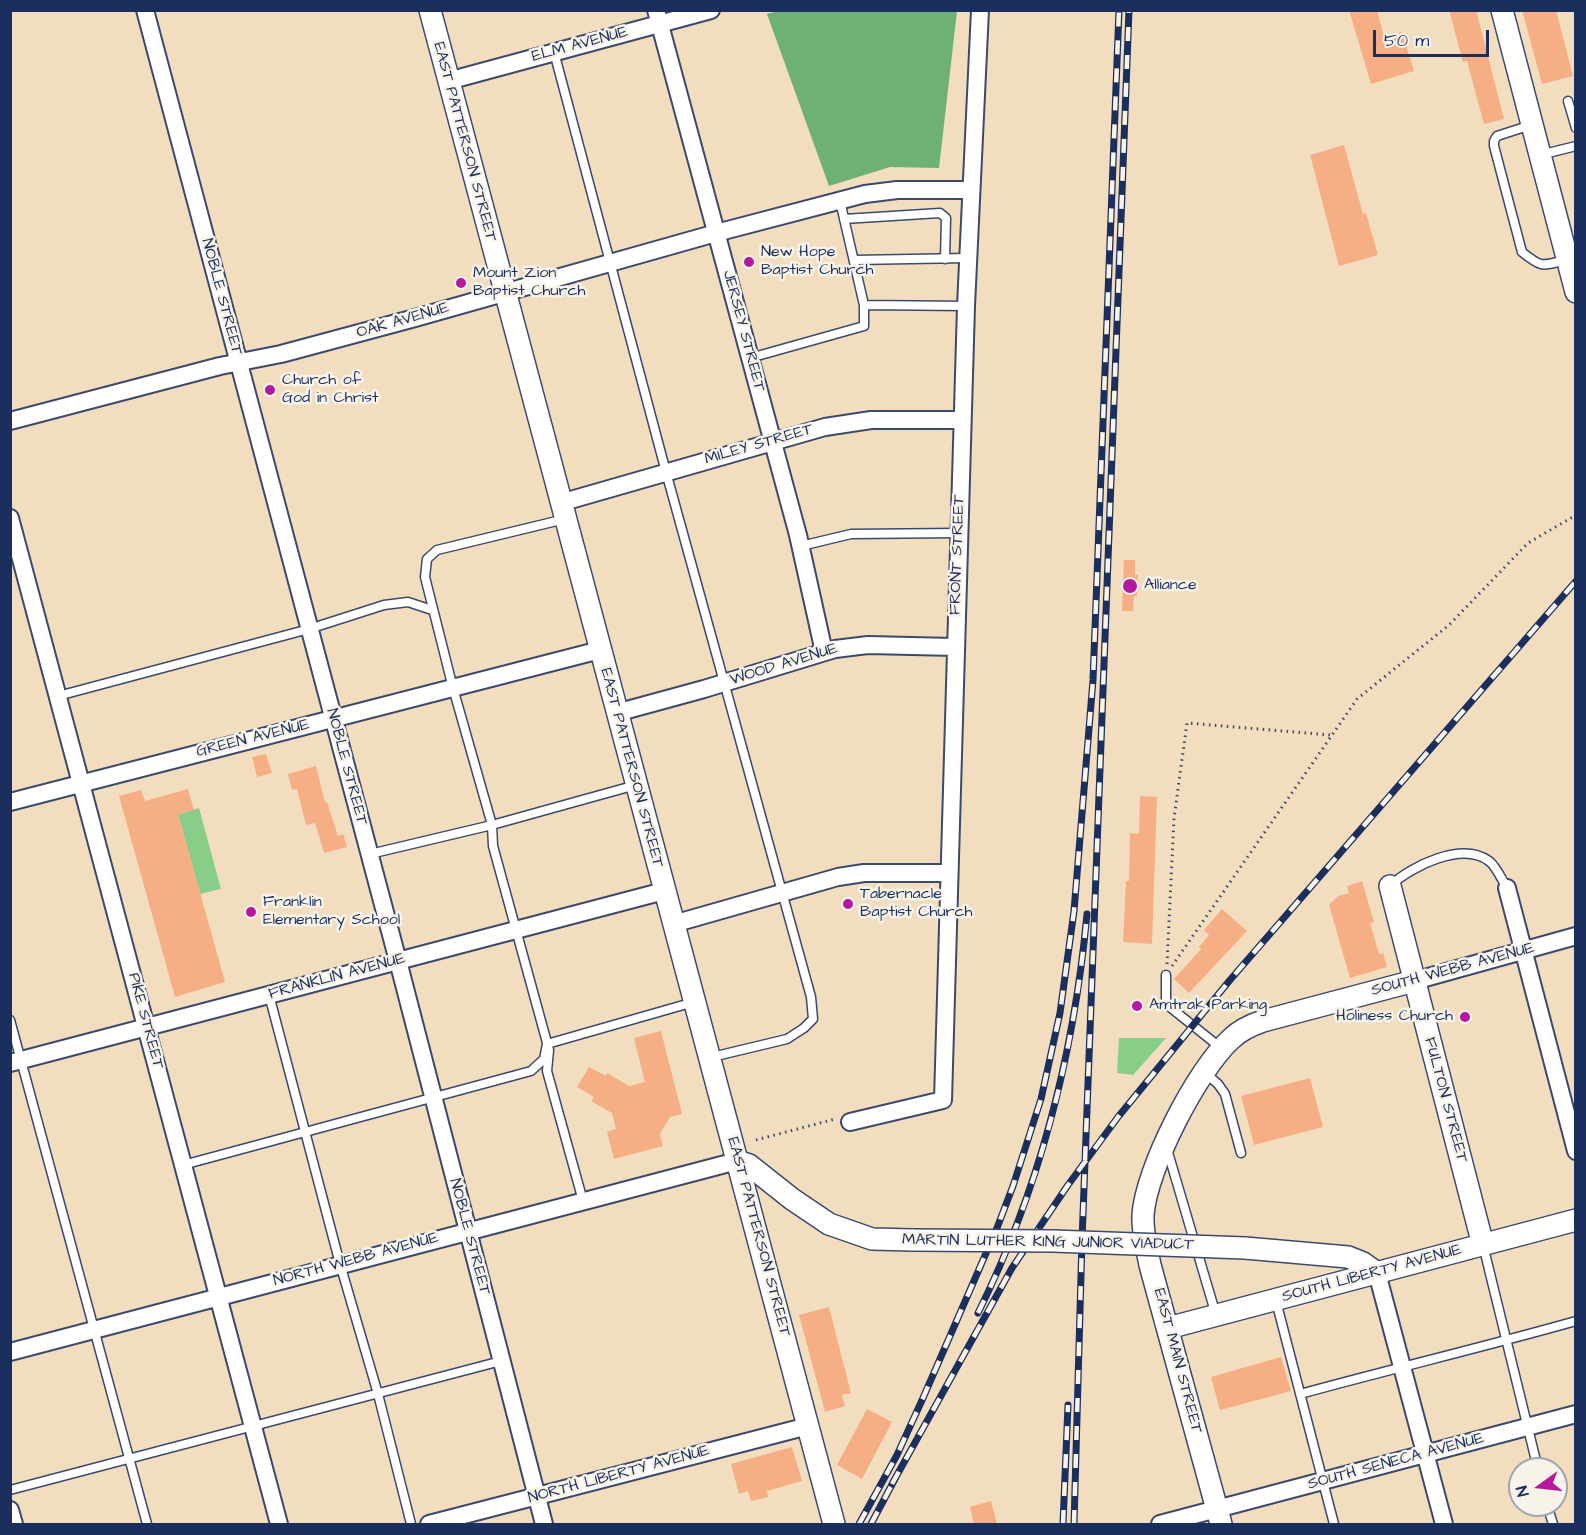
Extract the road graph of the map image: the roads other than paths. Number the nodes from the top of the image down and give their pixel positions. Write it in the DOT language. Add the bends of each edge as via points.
graph roads {
  1 [pos="145,10"];
  2 [pos="430,10"];
  3 [pos="711,10"];
  4 [pos="980,10"];
  5 [pos="1502,10"];
  6 [pos="658,17"];
  7 [pos="554,52"];
  8 [pos="448,81"];
  9 [pos="1568,101"];
  10 [pos="1532,125"];
  11 [pos="1575,128"];
  12 [pos="1575,146"];
  13 [pos="1539,155"];
  14 [pos="970,190"];
  15 [pos="840,201"];
  16 [pos="844,219"];
  17 [pos="716,233"];
  18 [pos="968,258"];
  19 [pos="945,259"];
  20 [pos="854,260"];
  21 [pos="1567,260"];
  22 [pos="612,262"];
  23 [pos="1575,292"];
  24 [pos="504,293"];
  25 [pos="864,305"];
  26 [pos="966,306"];
  27 [pos="750,358"];
  28 [pos="238,363"];
  29 [pos="962,420"];
  30 [pos="10,421"];
  31 [pos="773,441"];
  32 [pos="666,472"];
  33 [pos="563,511"];
  34 [pos="10,518"];
  35 [pos="958,533"];
  36 [pos="801,546"];
  37 [pos="432,610"];
  38 [pos="309,629"];
  39 [pos="955,647"];
  40 [pos="600,650"];
  41 [pos="824,652"];
  42 [pos="725,683"];
  43 [pos="453,688"];
  44 [pos="58,696"];
  45 [pos="616,713"];
  46 [pos="333,719"];
  47 [pos="81,783"];
  48 [pos="636,785"];
  49 [pos="10,802"];
  50 [pos="492,825"];
  51 [pos="370,854"];
  52 [pos="948,873"];
  53 [pos="1390,886"];
  54 [pos="1507,888"];
  55 [pos="664,891"];
  56 [pos="781,893"];
  57 [pos="673,924"];
  58 [pos="517,930"];
  59 [pos="1575,936"];
  60 [pos="1524,951"];
  61 [pos="398,960"];
  62 [pos="1166,975"];
  63 [pos="1414,981"];
  64 [pos="268,995"];
  65 [pos="694,1002"];
  66 [pos="10,1020"];
  67 [pos="146,1027"];
  68 [pos="547,1044"];
  69 [pos="1222,1048"];
  70 [pos="710,1058"];
  71 [pos="15,1062"];
  72 [pos="1204,1072"];
  73 [pos="433,1097"];
  74 [pos="1571,1114"];
  75 [pos="850,1122"];
  76 [pos="305,1133"];
  77 [pos="1166,1144"];
  78 [pos="1575,1151"];
  79 [pos="1241,1153"];
  80 [pos="737,1161"];
  81 [pos="183,1165"];
  82 [pos="1146,1196"];
  83 [pos="583,1201"];
  84 [pos="1575,1220"];
  85 [pos="467,1231"];
  86 [pos="1483,1245"];
  87 [pos="340,1264"];
  88 [pos="1377,1273"];
  89 [pos="219,1296"];
  90 [pos="1276,1300"];
  91 [pos="1216,1316"];
  92 [pos="1575,1321"];
  93 [pos="1168,1328"];
  94 [pos="94,1329"];
  95 [pos="1506,1341"];
  96 [pos="10,1352"];
  97 [pos="501,1361"];
  98 [pos="1402,1366"];
  99 [pos="378,1394"];
  100 [pos="1300,1394"];
  101 [pos="1575,1414"];
  102 [pos="808,1426"];
  103 [pos="254,1427"];
  104 [pos="1527,1427"];
  105 [pos="1425,1454"];
  106 [pos="1535,1457"];
  107 [pos="128,1460"];
  108 [pos="1322,1482"];
  109 [pos="10,1490"];
  110 [pos="536,1496"];
  111 [pos="10,1510"];
  112 [pos="1219,1517"];
  113 [pos="14,1524"];
  114 [pos="147,1524"];
  115 [pos="279,1524"];
  116 [pos="411,1524"];
  117 [pos="429,1524"];
  118 [pos="544,1524"];
  119 [pos="834,1524"];
  120 [pos="1160,1524"];
  121 [pos="1334,1524"];
  122 [pos="1444,1524"];
  1 -- 28 [label="street, NOBLE STREET"];
  2 -- 8 [label="street, EAST PATTERSON STREET"];
  3 -- 6 [label="street, ELM AVENUE"];
  4 -- 14 [label="street, FRONT STREET"];
  5 -- 10 [label="street"];
  6 -- 7 [label="street, ELM AVENUE"];
  6 -- 17 [label="street, JERSEY STREET"];
  7 -- 8 [label="street, ELM AVENUE"];
  7 -- 22 [label="lane"];
  8 -- 24 [label="street, EAST PATTERSON STREET"];
  9 -- 11 [label="lane"];
  10 -- 13 [label="street"];
  10 -- 21 [label="lane" via="1497,136 1494,146 1522,252 1534,263 1547,265"];
  12 -- 13 [label="lane"];
  13 -- 21 [label="street"];
  14 -- 15 [label="street, OAK AVENUE" via="897,190"];
  14 -- 18 [label="street, FRONT STREET"];
  15 -- 16 [label="lane"];
  15 -- 17 [label="street, OAK AVENUE"];
  16 -- 19 [label="lane" via="940,213 946,218"];
  16 -- 20 [label="lane"];
  17 -- 22 [label="street, OAK AVENUE"];
  17 -- 27 [label="street, JERSEY STREET"];
  18 -- 19 [label="lane"];
  18 -- 26 [label="street, FRONT STREET"];
  19 -- 20 [label="lane"];
  20 -- 25 [label="lane"];
  21 -- 23 [label="street"];
  22 -- 24 [label="street, OAK AVENUE"];
  22 -- 32 [label="lane"];
  24 -- 28 [label="street, OAK AVENUE"];
  24 -- 33 [label="street, EAST PATTERSON STREET"];
  25 -- 26 [label="lane"];
  25 -- 27 [label="lane" via="864,326"];
  26 -- 29 [label="street, FRONT STREET"];
  27 -- 31 [label="street, JERSEY STREET"];
  28 -- 30 [label="street, OAK AVENUE"];
  28 -- 38 [label="street, NOBLE STREET"];
  29 -- 31 [label="street, MILEY STREET" via="848,422"];
  29 -- 35 [label="street, FRONT STREET"];
  31 -- 32 [label="street, MILEY STREET"];
  31 -- 36 [label="street, JERSEY STREET"];
  32 -- 33 [label="street, MILEY STREET"];
  32 -- 42 [label="lane"];
  33 -- 37 [label="lane" via="437,550 427,558 425,577"];
  33 -- 40 [label="street, EAST PATTERSON STREET"];
  34 -- 44 [label="street, PIKE STREET"];
  35 -- 36 [label="lane" via="851,534"];
  35 -- 39 [label="street, FRONT STREET"];
  36 -- 41 [label="street, JERSEY STREET"];
  37 -- 38 [label="lane" via="408,602 384,605"];
  37 -- 43 [label="lane"];
  38 -- 44 [label="lane"];
  38 -- 46 [label="street, NOBLE STREET"];
  39 -- 41 [label="street, WOOD AVENUE" via="867,645"];
  39 -- 52 [label="street, FRONT STREET"];
  40 -- 43 [label="street, GREEN AVENUE"];
  40 -- 45 [label="street, EAST PATTERSON STREET"];
  41 -- 42 [label="street, WOOD AVENUE"];
  42 -- 45 [label="street, WOOD AVENUE"];
  42 -- 56 [label="lane"];
  43 -- 46 [label="street, GREEN AVENUE"];
  43 -- 50 [label="lane"];
  44 -- 47 [label="street, PIKE STREET"];
  45 -- 48 [label="street, EAST PATTERSON STREET"];
  46 -- 47 [label="street, GREEN AVENUE"];
  46 -- 51 [label="street, NOBLE STREET"];
  47 -- 49 [label="street, GREEN AVENUE"];
  47 -- 67 [label="street, PIKE STREET"];
  48 -- 50 [label="lane"];
  48 -- 55 [label="street, EAST PATTERSON STREET"];
  50 -- 51 [label="lane"];
  50 -- 58 [label="lane" via="493,846"];
  51 -- 61 [label="street, NOBLE STREET"];
  52 -- 56 [label="street" via="864,873"];
  52 -- 75 [label="street, FRONT STREET" via="943,1100"];
  53 -- 54 [label="lane" via="1416,867 1451,855 1472,853 1490,862"];
  53 -- 63 [label="street, FULTON STREET"];
  54 -- 60 [label="street"];
  55 -- 57 [label="street, EAST PATTERSON STREET"];
  55 -- 58 [label="street, FRANKLIN AVENUE"];
  56 -- 57 [label="street"];
  56 -- 70 [label="lane" via="811,997 813,1019 787,1039"];
  57 -- 65 [label="street, EAST PATTERSON STREET"];
  58 -- 61 [label="street, FRANKLIN AVENUE"];
  58 -- 68 [label="lane"];
  59 -- 60 [label="street, SOUTH WEBB AVENUE"];
  60 -- 63 [label="street, SOUTH WEBB AVENUE"];
  60 -- 74 [label="street"];
  61 -- 64 [label="street, FRANKLIN AVENUE"];
  61 -- 73 [label="street, NOBLE STREET"];
  62 -- 69 [label="lane" via="1166,1004"];
  63 -- 69 [label="street, SOUTH WEBB AVENUE" via="1263,1021 1242,1030"];
  63 -- 86 [label="street, FULTON STREET"];
  64 -- 67 [label="street, FRANKLIN AVENUE"];
  64 -- 76 [label="lane"];
  65 -- 68 [label="lane"];
  65 -- 70 [label="street, EAST PATTERSON STREET"];
  66 -- 71 [label="lane"];
  67 -- 71 [label="street, FRANKLIN AVENUE"];
  67 -- 81 [label="street, PIKE STREET"];
  68 -- 73 [label="lane" via="544,1059 531,1071"];
  68 -- 83 [label="lane" via="547,1071"];
  69 -- 72 [label="street, SOUTH WEBB AVENUE"];
  70 -- 80 [label="street, EAST PATTERSON STREET"];
  71 -- 94 [label="lane"];
  72 -- 77 [label="street, SOUTH WEBB AVENUE"];
  72 -- 79 [label="lane" via="1225,1094"];
  73 -- 76 [label="lane"];
  73 -- 85 [label="street, NOBLE STREET"];
  74 -- 78 [label="street"];
  76 -- 81 [label="lane"];
  76 -- 87 [label="lane"];
  77 -- 82 [label="street, SOUTH WEBB AVENUE"];
  77 -- 91 [label="lane"];
  80 -- 83 [label="street, NORTH WEBB AVENUE"];
  80 -- 88 [label="street, MARTIN LUTHER KING JUNIOR VIADUCT, bridge" via="749,1165 830,1224 872,1239 1245,1248 1348,1257"];
  80 -- 102 [label="street, EAST PATTERSON STREET"];
  81 -- 89 [label="street, PIKE STREET"];
  82 -- 93 [label="street, EAST MAIN STREET" via="1145,1236"];
  83 -- 85 [label="street, NORTH WEBB AVENUE"];
  84 -- 86 [label="street, SOUTH LIBERTY AVENUE"];
  85 -- 87 [label="street, NORTH WEBB AVENUE"];
  85 -- 97 [label="street, NOBLE STREET"];
  86 -- 88 [label="street, SOUTH LIBERTY AVENUE"];
  86 -- 95 [label="lane"];
  87 -- 89 [label="street, NORTH WEBB AVENUE"];
  87 -- 99 [label="lane"];
  88 -- 90 [label="street, SOUTH LIBERTY AVENUE"];
  88 -- 98 [label="street"];
  89 -- 94 [label="street, NORTH WEBB AVENUE"];
  89 -- 103 [label="street, PIKE STREET"];
  90 -- 91 [label="street, SOUTH LIBERTY AVENUE"];
  90 -- 100 [label="lane"];
  91 -- 93 [label="street, SOUTH LIBERTY AVENUE"];
  92 -- 95 [label="lane"];
  93 -- 112 [label="street, EAST MAIN STREET"];
  94 -- 96 [label="street, NORTH WEBB AVENUE"];
  94 -- 107 [label="lane"];
  95 -- 98 [label="lane"];
  95 -- 104 [label="lane"];
  97 -- 99 [label="lane"];
  97 -- 110 [label="street, NOBLE STREET"];
  98 -- 100 [label="lane"];
  98 -- 105 [label="street"];
  99 -- 103 [label="lane"];
  99 -- 116 [label="lane"];
  100 -- 108 [label="lane"];
  101 -- 104 [label="street, SOUTH SENECA AVENUE"];
  102 -- 110 [label="street, NORTH LIBERTY AVENUE"];
  102 -- 119 [label="street, EAST PATTERSON STREET"];
  103 -- 107 [label="lane"];
  103 -- 115 [label="street, PIKE STREET"];
  104 -- 105 [label="street, SOUTH SENECA AVENUE"];
  104 -- 106 [label="lane"];
  105 -- 108 [label="street, SOUTH SENECA AVENUE"];
  105 -- 122 [label="street"];
  107 -- 109 [label="lane"];
  107 -- 114 [label="lane"];
  108 -- 112 [label="street, SOUTH SENECA AVENUE"];
  108 -- 121 [label="lane"];
  110 -- 117 [label="street, NORTH LIBERTY AVENUE"];
  110 -- 118 [label="street, NOBLE STREET"];
  111 -- 113 [label="street"];
  112 -- 120 [label="street, SOUTH SENECA AVENUE"];
}
